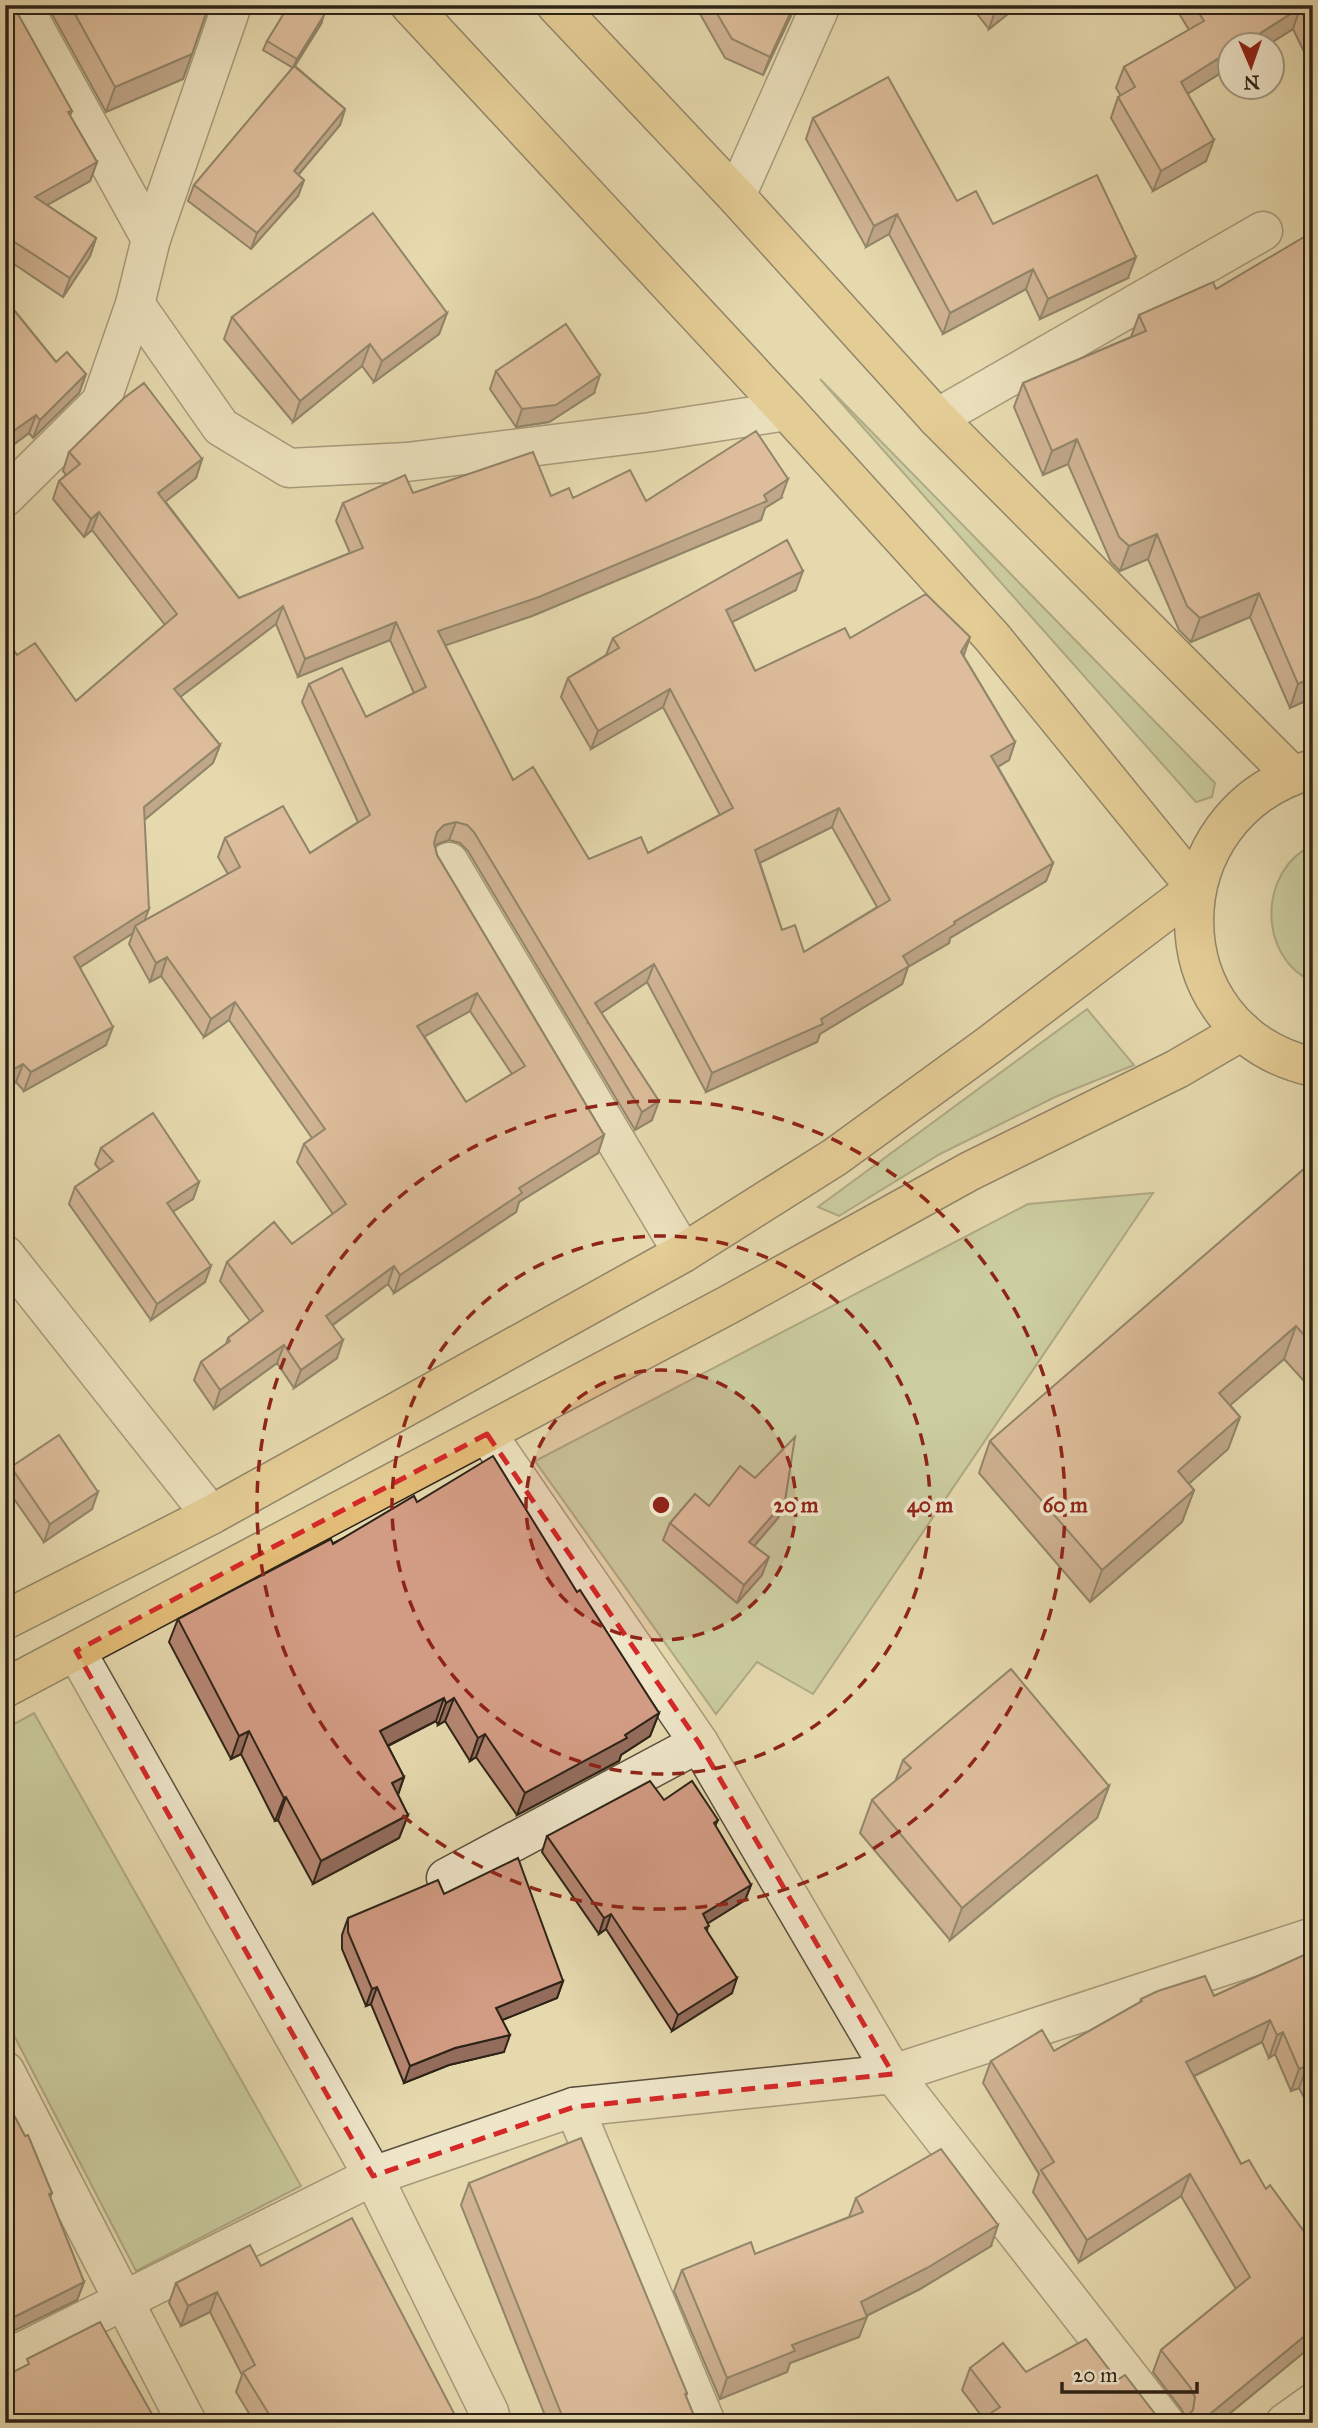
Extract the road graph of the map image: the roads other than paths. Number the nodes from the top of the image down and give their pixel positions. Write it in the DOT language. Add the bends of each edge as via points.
graph roads {
  1 [pos="23,5"];
  2 [pos="232,5"];
  3 [pos="410,5"];
  4 [pos="556,5"];
  5 [pos="821,5"];
  6 [pos="736,196"];
  7 [pos="1263,231"];
  8 [pos="151,239"];
  9 [pos="135,304"];
  10 [pos="788,411"];
  11 [pos="937,418"];
  12 [pos="5,498"];
  13 [pos="1302,772"];
  14 [pos="449,862"];
  15 [pos="1196,888"];
  16 [pos="1242,1031"];
  17 [pos="1313,1068"];
  18 [pos="683,1252"];
  19 [pos="5,1255"];
  20 [pos="486,1434"];
  21 [pos="211,1515"];
  22 [pos="5,1620"];
  23 [pos="76,1651"];
  24 [pos="5,1688"];
  25 [pos="699,1742"];
  26 [pos="446,1878"];
  27 [pos="1313,1937"];
  28 [pos="5,2071"];
  29 [pos="893,2074"];
  30 [pos="574,2107"];
  31 [pos="373,2176"];
  32 [pos="125,2300"];
  33 [pos="5,2360"];
  34 [pos="1313,2403"];
  35 [pos="187,2423"];
  36 [pos="492,2423"];
  37 [pos="706,2423"];
  38 [pos="1164,2423"];
  39 [pos="1285,2423"];
  1 -- 8 [label="street"];
  2 -- 8 [label="street"];
  3 -- 10 [label="main road"];
  4 -- 6 [label="main road"];
  5 -- 6 [label="street"];
  6 -- 11 [label="main road"];
  7 -- 11 [label="street"];
  8 -- 9 [label="street"];
  9 -- 10 [label="street" via="221,427 289,468 407,462"];
  9 -- 12 [label="street" via="101,402"];
  10 -- 15 [label="main road" via="992,638"];
  11 -- 13 [label="main road"];
  13 -- 15 [label="main road" via="1264,789 1233,816 1205,859"];
  14 -- 18 [label="street"];
  15 -- 16 [label="main road" via="1193,915 1201,966 1225,1012"];
  15 -- 18 [label="main road" via="835,1157"];
  16 -- 17 [label="main road" via="1267,1050"];
  16 -- 20 [label="main road" via="1177,1069 970,1171"];
  18 -- 21 [label="main road"];
  19 -- 21 [label="street"];
  20 -- 23 [label="main road"];
  20 -- 25 [label="street"];
  21 -- 22 [label="main road"];
  23 -- 24 [label="main road"];
  23 -- 31 [label="street"];
  25 -- 26 [label="street"];
  25 -- 29 [label="street"];
  27 -- 29 [label="street"];
  28 -- 32 [label="street"];
  29 -- 30 [label="street"];
  29 -- 38 [label="street"];
  30 -- 31 [label="street"];
  30 -- 37 [label="street"];
  31 -- 32 [label="street"];
  31 -- 36 [label="street"];
  32 -- 33 [label="street"];
  32 -- 35 [label="street"];
  34 -- 39 [label="street"];
}
